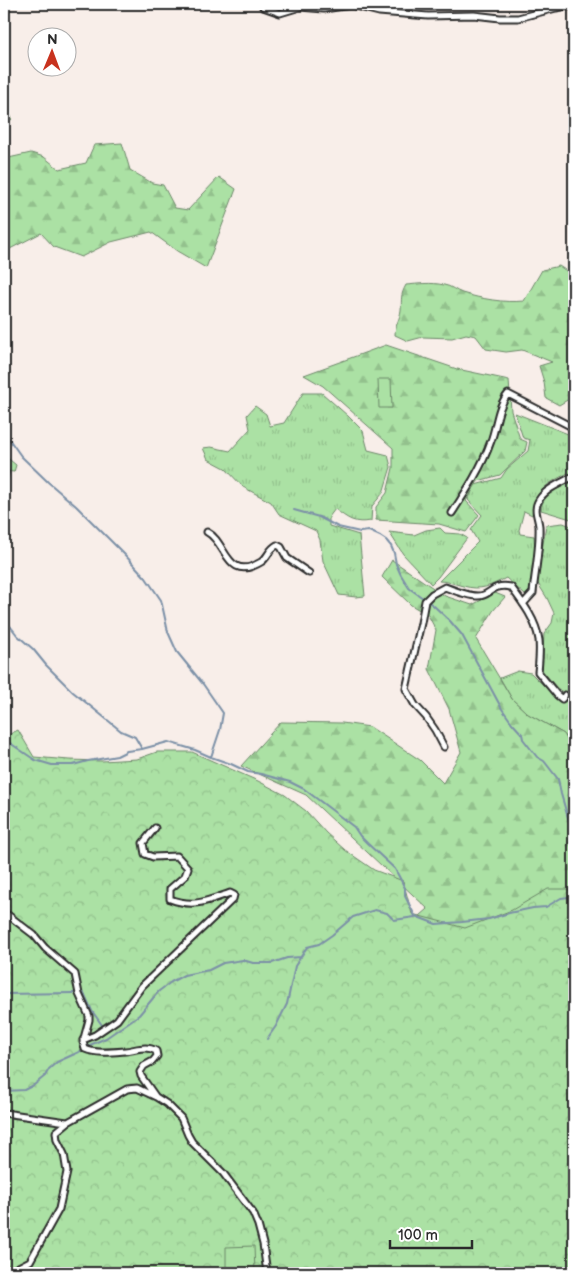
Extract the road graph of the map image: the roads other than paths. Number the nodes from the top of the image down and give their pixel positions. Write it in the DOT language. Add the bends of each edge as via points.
graph roads {
  1 [pos="262,4"];
  2 [pos="574,5"];
  3 [pos="574,428"];
  4 [pos="574,476"];
  5 [pos="452,513"];
  6 [pos="206,532"];
  7 [pos="309,574"];
  8 [pos="523,604"];
  9 [pos="565,695"];
  10 [pos="444,747"];
  11 [pos="155,828"];
  12 [pos="4,912"];
  13 [pos="84,1040"];
  14 [pos="156,1096"];
  15 [pos="4,1113"];
  16 [pos="68,1122"];
  17 [pos="7,1273"];
  18 [pos="267,1273"];
  1 -- 2 [label="street" via="280,13 300,8 351,5 379,12 500,18 518,18"];
  3 -- 5 [label="street" via="508,394 502,402 491,442 475,478"];
  4 -- 8 [label="street" via="544,493 536,506 539,528 533,593"];
  6 -- 7 [label="street" via="213,535 236,566 246,568 263,561 271,548 277,545 287,558"];
  8 -- 9 [label="street" via="539,641 538,672 557,695 562,699"];
  8 -- 10 [label="street" via="511,587 502,586 477,597 445,587 425,601 406,689"];
  11 -- 13 [label="street" via="143,843 145,854 177,856 188,868 185,876 170,889 170,898 181,903 200,903 230,893 234,895 233,899 142,986 117,1020"];
  12 -- 13 [label="street" via="75,974 79,994 89,1016"];
  13 -- 14 [label="street" via="83,1046 92,1052 144,1048 156,1051 157,1056 140,1072"];
  14 -- 16 [label="street" via="137,1088 127,1089"];
  14 -- 18 [label="street" via="181,1118 192,1142 223,1173 253,1213 263,1244"];
  15 -- 16 [label="street"];
  16 -- 17 [label="street" via="56,1132 67,1172 59,1209 30,1261"];
}
